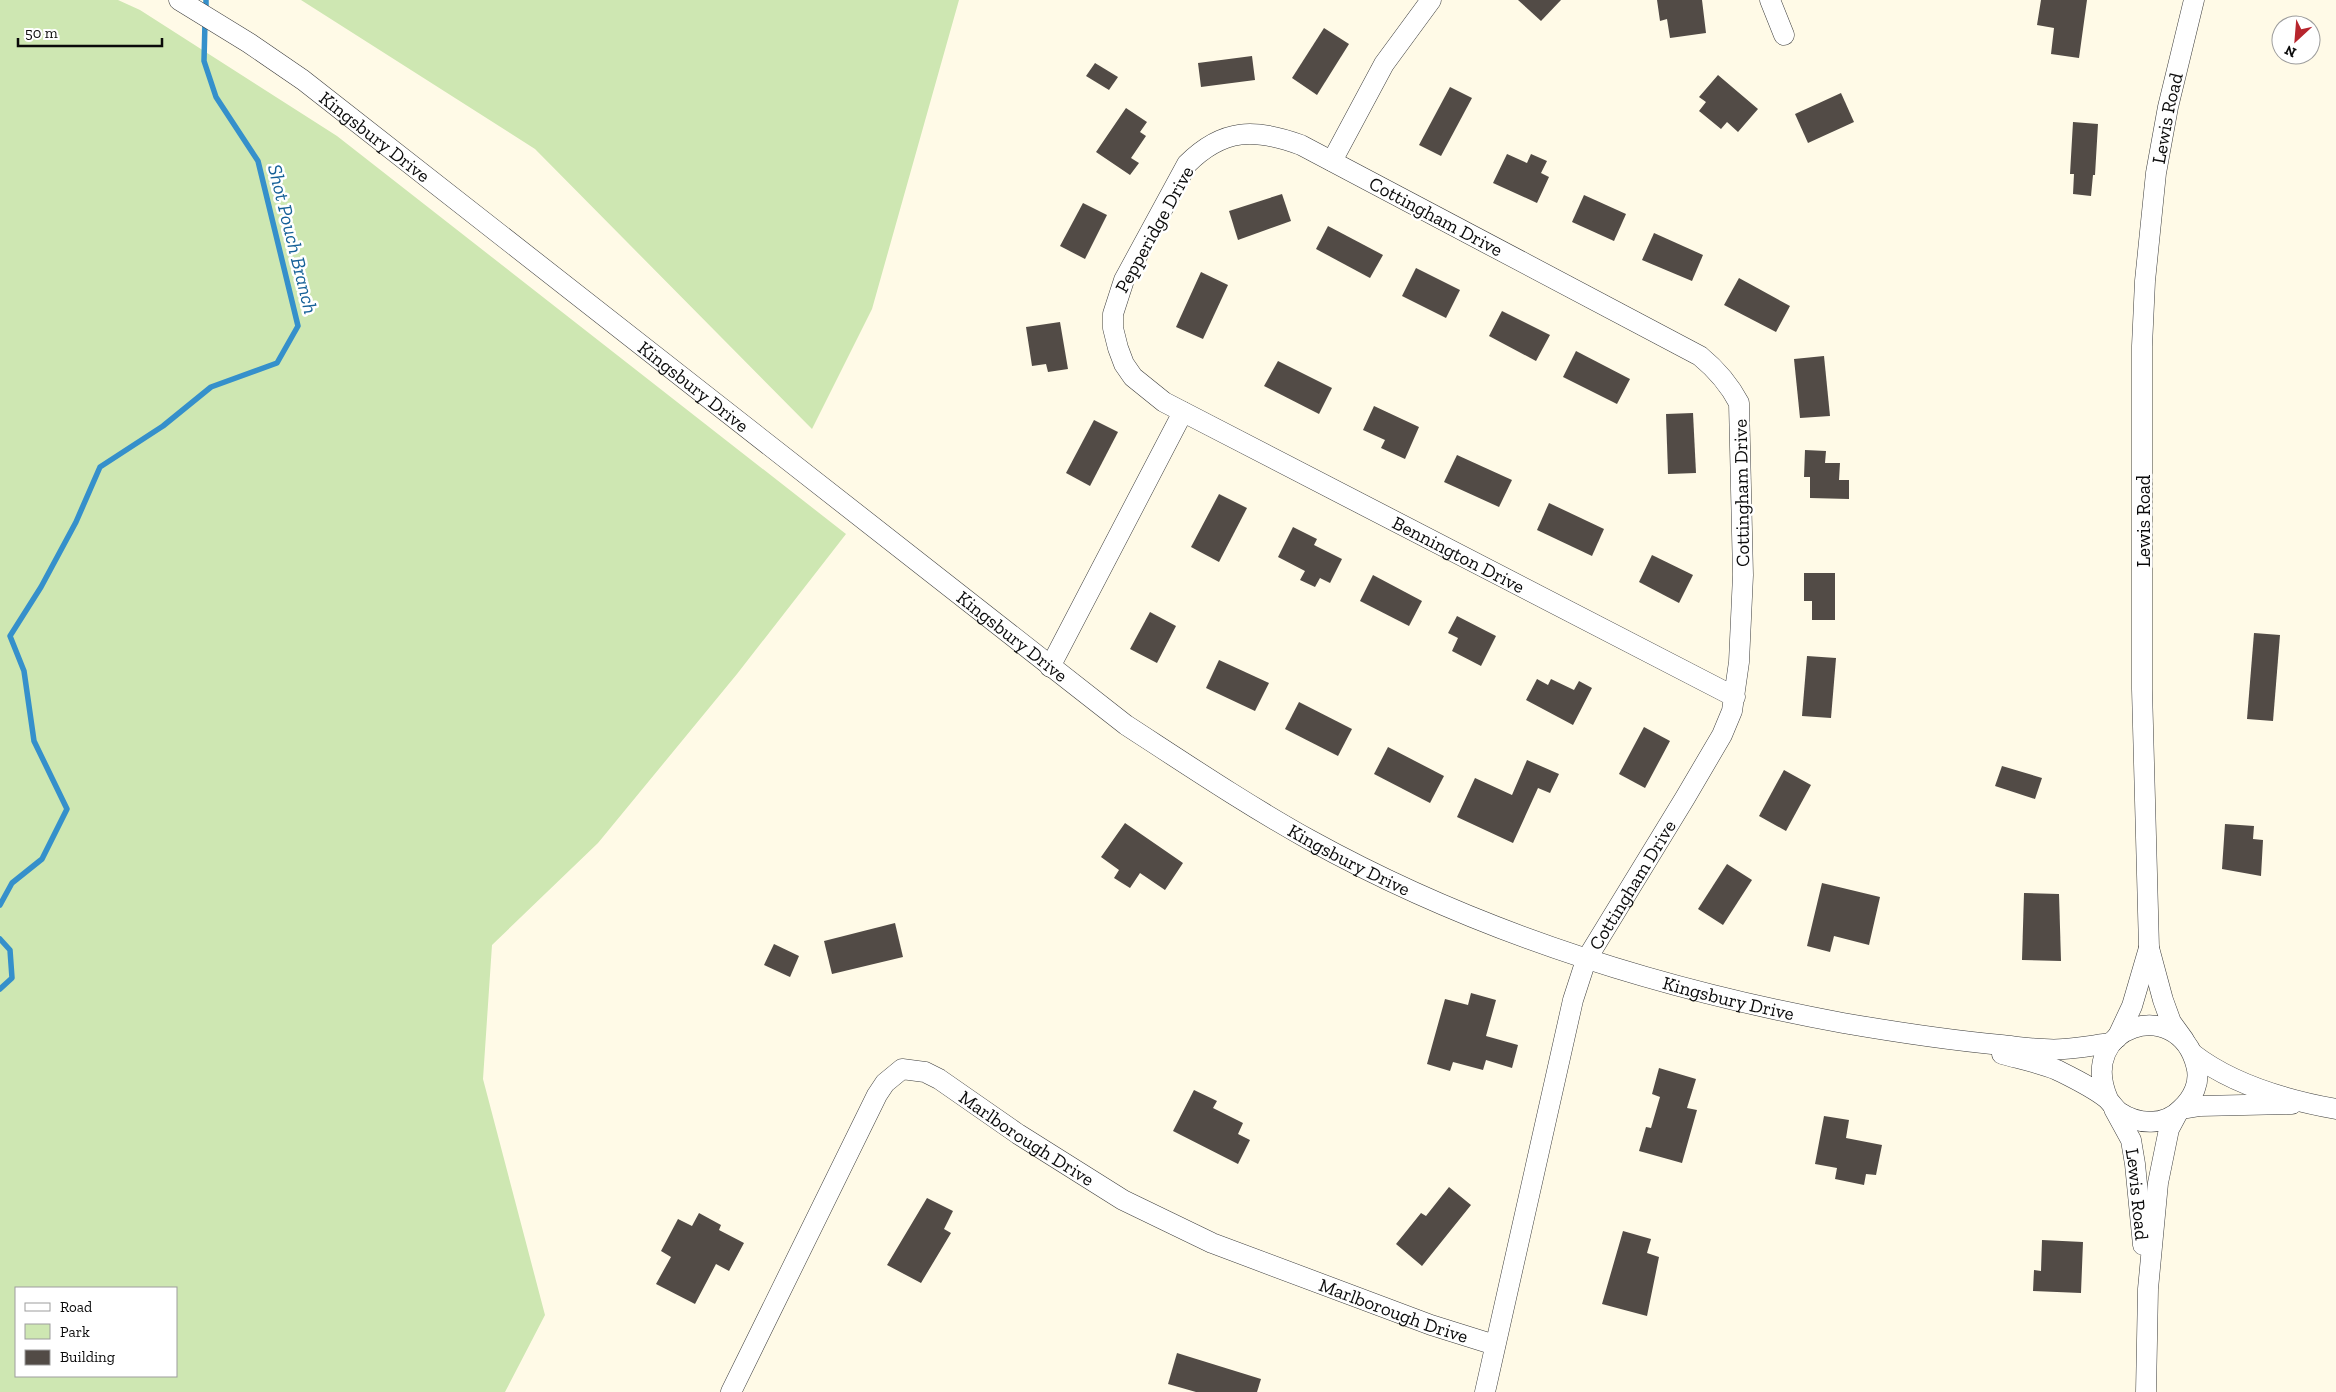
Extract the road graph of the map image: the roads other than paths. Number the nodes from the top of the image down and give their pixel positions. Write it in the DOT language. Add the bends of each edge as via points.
graph roads {
  1 [pos="179,0"];
  2 [pos="1431,0"];
  3 [pos="1770,0"];
  4 [pos="2194,0"];
  5 [pos="1784,35"];
  6 [pos="1332,161"];
  7 [pos="1183,412"];
  8 [pos="1050,667"];
  9 [pos="1735,698"];
  10 [pos="2149,948"];
  11 [pos="1586,960"];
  12 [pos="2114,1040"];
  13 [pos="1962,1041"];
  14 [pos="2189,1047"];
  15 [pos="2110,1102"];
  16 [pos="2306,1103"];
  17 [pos="2336,1109"];
  18 [pos="2179,1111"];
  19 [pos="2148,1289"];
  20 [pos="1495,1345"];
  21 [pos="732,1392"];
  22 [pos="1484,1392"];
  23 [pos="2146,1392"];
  1 -- 8 [label="street, Kingsbury Drive" via="303,80"];
  2 -- 6 [label="street" via="1384,64"];
  3 -- 5 [label="street"];
  4 -- 10 [label="street, Lewis Road" via="2156,173 2145,281 2142,346 2142,689"];
  6 -- 7 [label="street, Pepperidge Drive" via="1275,135 1254,133 1216,141 1201,150 1178,177 1124,280 1112,314 1118,348 1133,377 1164,402"];
  6 -- 9 [label="street, Cottingham Drive" via="1692,352 1717,370 1730,386 1739,403 1741,430 1743,576"];
  7 -- 8 [label="street"];
  7 -- 9 [label="street, Bennington Drive"];
  8 -- 11 [label="street, Kingsbury Drive" via="1126,725 1309,840 1396,884"];
  9 -- 11 [label="street, Cottingham Drive" via="1722,735"];
  10 -- 12 [label="street" via="2132,1006"];
  10 -- 14 [label="street, Lewis Road" via="2171,1022"];
  11 -- 13 [label="street, Kingsbury Drive" via="1760,1006 1877,1029"];
  11 -- 20 [label="street" via="1573,1000"];
  12 -- 13 [label="street, Kingsbury Drive" via="2062,1050"];
  12 -- 14 [label="street, Kingsbury Drive" via="2138,1026 2154,1025 2171,1030"];
  12 -- 15 [label="street" via="2104,1056 2100,1071 2102,1086"];
  13 -- 15 [label="street, Kingsbury Drive" via="2056,1070"];
  14 -- 16 [label="street, Kingsbury Drive" via="2214,1070"];
  14 -- 18 [label="street" via="2198,1070 2196,1087 2189,1102"];
  15 -- 18 [label="street, Kingsbury Drive" via="2131,1119 2146,1122 2162,1121"];
  15 -- 19 [label="street, Lewis Road" via="2131,1140 2136,1164"];
  16 -- 17 [label="street, Kingsbury Drive"];
  16 -- 18 [label="street, Kingsbury Drive" via="2200,1106"];
  18 -- 19 [label="street, Lewis Road" via="2169,1129 2162,1157"];
  19 -- 23 [label="street, Lewis Road"];
  20 -- 21 [label="street, Marlborough Drive" via="1422,1322 1212,1243 1123,1200 1018,1134 939,1079 925,1072 902,1069 885,1083 877,1095"];
  20 -- 22 [label="street"];
}
